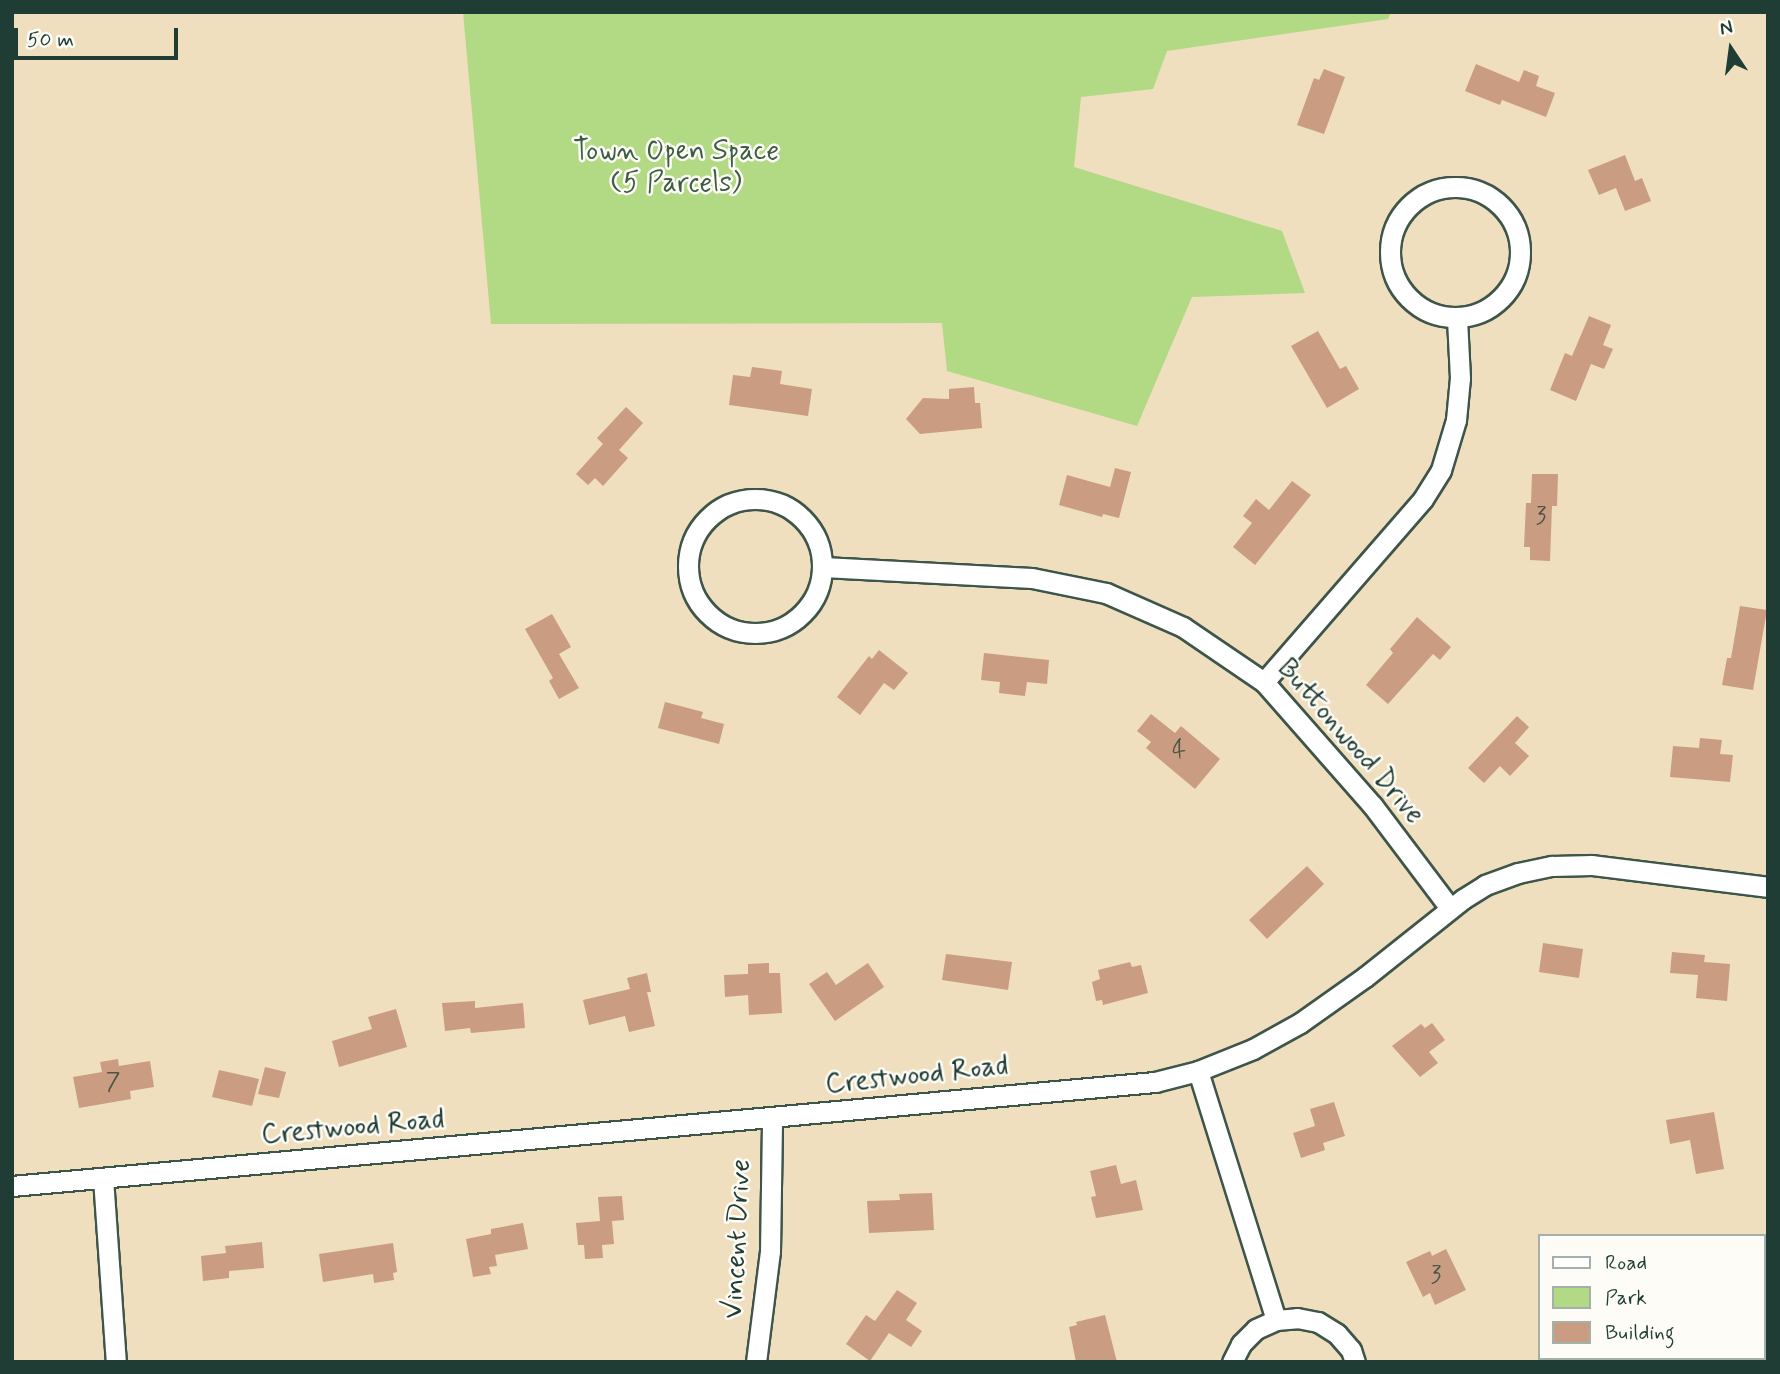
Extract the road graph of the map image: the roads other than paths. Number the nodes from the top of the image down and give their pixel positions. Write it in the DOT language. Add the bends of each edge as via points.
graph roads {
  1 [pos="1457,317"];
  2 [pos="822,567"];
  3 [pos="1264,682"];
  4 [pos="1768,887"];
  5 [pos="1450,908"];
  6 [pos="1198,1071"];
  7 [pos="772,1119"];
  8 [pos="103,1178"];
  9 [pos="12,1186"];
  10 [pos="1276,1320"];
  11 [pos="116,1362"];
  12 [pos="756,1362"];
  13 [pos="1232,1362"];
  14 [pos="1355,1362"];
  1 -- 1 [label="street" via="1436,315 1416,306 1401,290 1390,260 1394,229 1405,210 1421,196 1441,188 1463,187 1484,193 1514,224 1520,244 1519,266 1511,286 1497,302 1478,313"];
  1 -- 3 [label="street" via="1460,379 1456,420 1441,470 1423,499"];
  2 -- 2 [label="street" via="819,544 807,524 790,509 768,500 744,500 722,508 704,522 692,542 688,565 691,588 702,608 720,624 742,632 766,633 788,625 806,610 818,590"];
  2 -- 3 [label="street, Buttonwood Drive" via="1032,578 1106,593 1182,627"];
  3 -- 5 [label="street, Buttonwood Drive" via="1373,806"];
  4 -- 5 [label="street, Crestwood Road" via="1592,865 1552,866 1485,885"];
  5 -- 6 [label="street, Crestwood Road" via="1300,1023 1253,1049"];
  6 -- 7 [label="street, Crestwood Road" via="1155,1082"];
  6 -- 10 [label="street"];
  7 -- 8 [label="street, Crestwood Road"];
  7 -- 12 [label="street, Vincent Drive" via="770,1251"];
  8 -- 9 [label="street, Crestwood Road"];
  8 -- 11 [label="street"];
  10 -- 13 [label="street" via="1256,1329"];
  10 -- 14 [label="street" via="1318,1322 1337,1334"];
}
